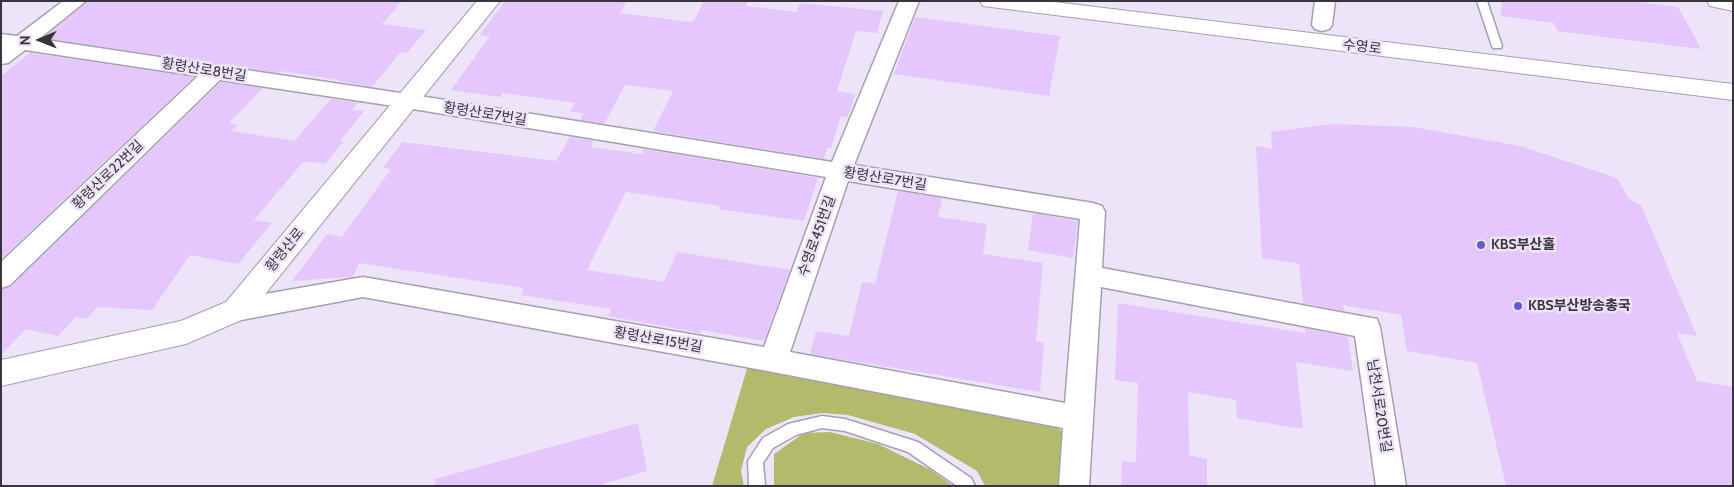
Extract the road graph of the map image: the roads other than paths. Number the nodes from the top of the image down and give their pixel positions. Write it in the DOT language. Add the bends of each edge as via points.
graph roads {
  1 [pos="76,1"];
  2 [pos="489,1"];
  3 [pos="909,1"];
  4 [pos="991,1"];
  5 [pos="1124,1"];
  6 [pos="1325,1"];
  7 [pos="1482,1"];
  8 [pos="1322,25"];
  9 [pos="11,41"];
  10 [pos="1497,46"];
  11 [pos="1,58"];
  12 [pos="215,72"];
  13 [pos="1733,73"];
  14 [pos="1733,92"];
  15 [pos="407,101"];
  16 [pos="840,172"];
  17 [pos="1088,275"];
  18 [pos="1,278"];
  19 [pos="236,310"];
  20 [pos="773,360"];
  21 [pos="1,372"];
  22 [pos="1079,418"];
  23 [pos="757,486"];
  24 [pos="967,486"];
  25 [pos="1074,486"];
  26 [pos="1391,486"];
  1 -- 9 [label="street"];
  2 -- 15 [label="main road, 황령산로"];
  3 -- 16 [label="street, 수영로451번길"];
  4 -- 14 [label="main road, 수영로"];
  5 -- 8 [label="main road, 수영로"];
  6 -- 8 [label="street"];
  7 -- 10 [label="lane"];
  8 -- 10 [label="main road, 수영로"];
  9 -- 11 [label="street"];
  9 -- 12 [label="street, 황령산로8번길"];
  10 -- 13 [label="main road, 수영로"];
  12 -- 15 [label="street, 황령산로8번길"];
  12 -- 18 [label="street, 황령산로22번길"];
  15 -- 16 [label="street, 황령산로7번길"];
  15 -- 19 [label="main road, 황령산로"];
  16 -- 17 [label="street, 황령산로7번길" via="1093,212"];
  16 -- 20 [label="street, 수영로451번길"];
  17 -- 22 [label="street, 황령산로7번길"];
  17 -- 26 [label="street, 남천서로20번길" via="1367,326"];
  19 -- 20 [label="street, 황령산로15번길" via="363,287"];
  19 -- 21 [label="main road, 황령산로" via="186,332"];
  20 -- 22 [label="street, 황령산로15번길"];
  22 -- 25 [label="street, 황령산로7번길"];
  23 -- 24 [label="lane" via="755,461 768,443 793,428 822,422 845,425 913,446"];
}
